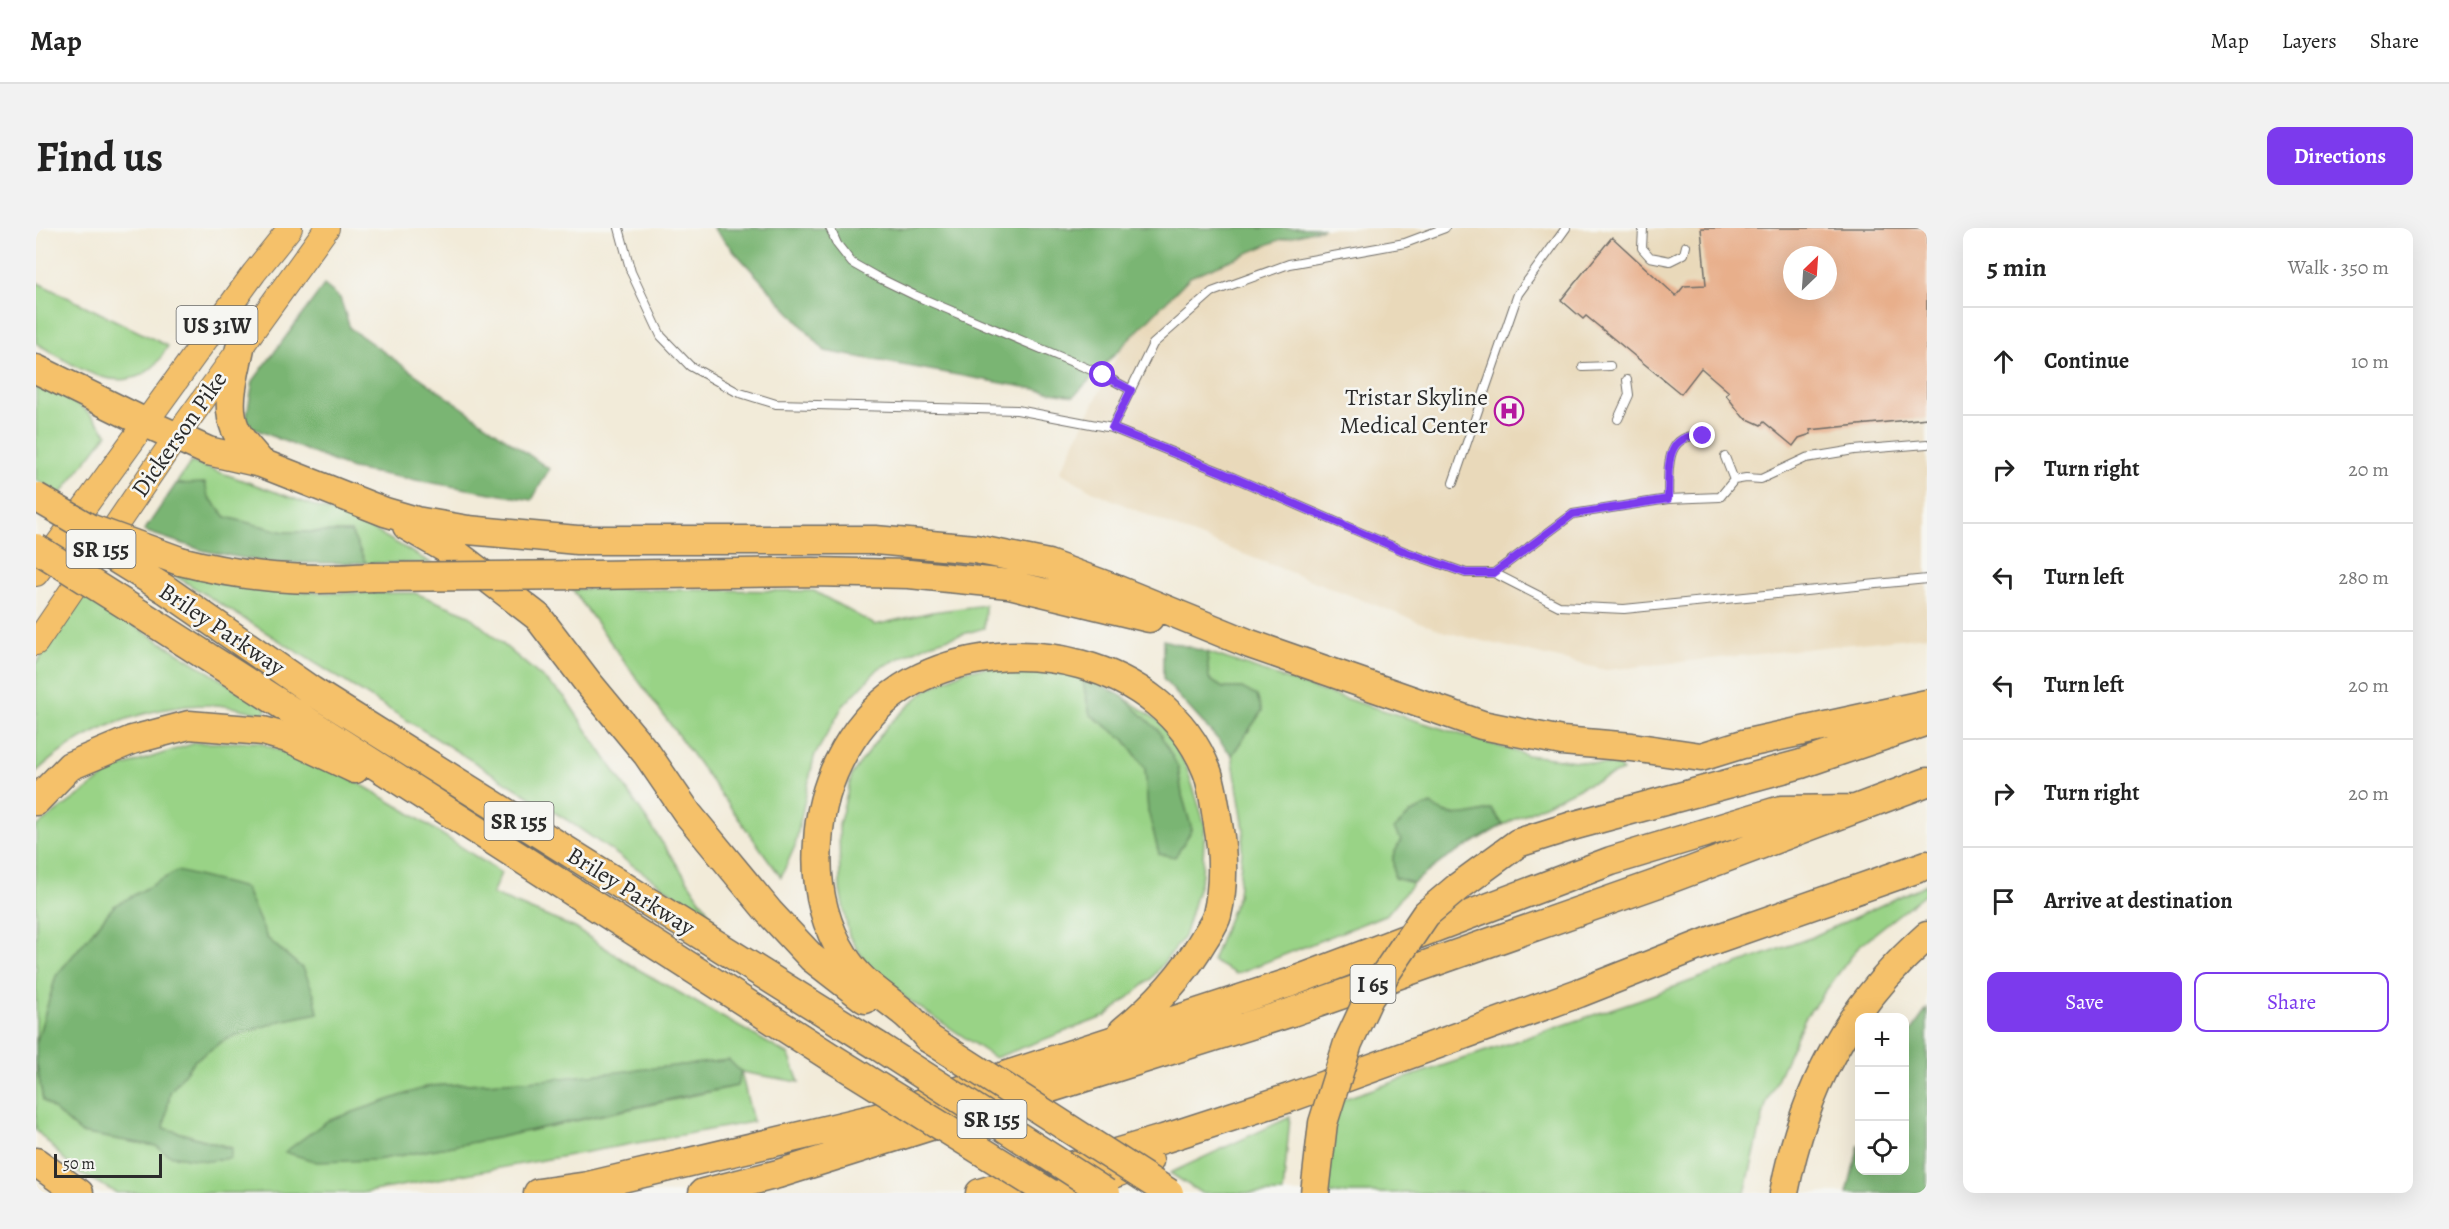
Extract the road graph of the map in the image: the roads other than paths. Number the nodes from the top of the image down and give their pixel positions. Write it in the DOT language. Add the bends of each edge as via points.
graph roads {
  1 [pos="290,228"];
  2 [pos="327,228"];
  3 [pos="619,228"];
  4 [pos="830,228"];
  5 [pos="1445,228"];
  6 [pos="1566,228"];
  7 [pos="1643,228"];
  8 [pos="1686,246"];
  9 [pos="240,348"];
  10 [pos="1610,366"];
  11 [pos="1583,367"];
  12 [pos="36,369"];
  13 [pos="1627,380"];
  14 [pos="1131,390"];
  15 [pos="1618,419"];
  16 [pos="146,423"];
  17 [pos="1112,428"];
  18 [pos="1703,436"];
  19 [pos="176,437"];
  20 [pos="1927,444"];
  21 [pos="1725,457"];
  22 [pos="261,462"];
  23 [pos="1734,480"];
  24 [pos="1452,483"];
  25 [pos="36,497"];
  26 [pos="1668,499"];
  27 [pos="36,510"];
  28 [pos="385,512"];
  29 [pos="36,549"];
  30 [pos="1494,573"];
  31 [pos="36,574"];
  32 [pos="1927,579"];
  33 [pos="36,642"];
  34 [pos="1250,644"];
  35 [pos="1927,704"];
  36 [pos="1927,722"];
  37 [pos="1927,782"];
  38 [pos="36,801"];
  39 [pos="1854,809"];
  40 [pos="471,826"];
  41 [pos="1927,865"];
  42 [pos="1927,936"];
  43 [pos="928,1038"];
  44 [pos="1070,1054"];
  45 [pos="1289,1098"];
  46 [pos="990,1157"];
  47 [pos="36,1162"];
  48 [pos="79,1193"];
  49 [pos="538,1193"];
  50 [pos="703,1193"];
  51 [pos="980,1193"];
  52 [pos="1035,1193"];
  53 [pos="1049,1193"];
  54 [pos="1061,1193"];
  55 [pos="1106,1193"];
  56 [pos="1169,1193"];
  57 [pos="1315,1193"];
  58 [pos="1784,1193"];
  1 -- 16 [label="main road, Dickerson Pike / US 31W"];
  2 -- 9 [label="main road, Dickerson Pike / US 31W"];
  3 -- 17 [label="lane" via="632,272 661,336 690,366 737,392 776,404 1017,410"];
  4 -- 14 [label="lane" via="852,263 875,276"];
  5 -- 14 [label="lane" via="1406,243 1289,264 1212,292 1153,344"];
  6 -- 24 [label="lane" via="1518,294"];
  7 -- 8 [label="lane" via="1642,248 1650,257 1670,261 1683,254"];
  9 -- 19 [label="main road, Dickerson Pike / US 31W"];
  9 -- 22 [label="highway" via="231,414 236,430"];
  10 -- 11 [label="lane"];
  12 -- 16 [label="highway"];
  13 -- 15 [label="lane" via="1629,395"];
  14 -- 17 [label="lane"];
  16 -- 19 [label="highway"];
  16 -- 31 [label="main road, Dickerson Pike / US 31W"];
  17 -- 30 [label="lane" via="1406,552 1466,573"];
  18 -- 26 [label="lane" via="1680,439 1671,451"];
  19 -- 22 [label="highway" via="208,451"];
  19 -- 33 [label="main road, Dickerson Pike / US 31W"];
  20 -- 23 [label="lane" via="1806,458 1761,479"];
  21 -- 23 [label="lane"];
  22 -- 28 [label="highway"];
  23 -- 26 [label="lane" via="1720,496"];
  25 -- 34 [label="highway, bridge" via="89,528 180,561 268,578 887,574 1009,584"];
  26 -- 30 [label="lane" via="1573,514"];
  27 -- 55 [label="highway, Briley Parkway / SR 155, bridge" via="165,589 312,691"];
  28 -- 34 [label="highway" via="468,530 577,540 875,540 975,549 1048,564"];
  28 -- 43 [label="highway" via="459,556 538,617 647,754 688,814 769,912 812,958 880,1010"];
  29 -- 40 [label="highway, Briley Parkway / SR 155, bridge"];
  30 -- 32 [label="lane" via="1559,606 1624,609"];
  34 -- 35 [label="highway" via="1482,725 1562,741 1701,757"];
  36 -- 57 [label="highway, bridge" via="1801,764 1518,843 1458,886 1426,914 1369,998 1348,1043 1323,1123"];
  37 -- 39 [label="highway, I 65"];
  38 -- 40 [label="highway" via="70,766 132,740 189,724 291,739"];
  39 -- 44 [label="highway" via="1781,810 1611,861 1289,982"];
  39 -- 50 [label="highway, I 65" via="1656,884 1292,1012 778,1174"];
  40 -- 46 [label="highway, Briley Parkway / SR 155, bridge"];
  41 -- 45 [label="highway"];
  42 -- 58 [label="highway" via="1866,998 1833,1049 1797,1134"];
  43 -- 44 [label="highway" via="904,1012 867,986 844,957 821,900 817,861 819,816 843,753 866,721 911,683 937,671 991,658 1048,657 1085,665 1119,679 1149,695 1174,720 1207,771 1220,838 1221,879 1216,917 1197,952 1150,1009 1123,1031"];
  43 -- 56 [label="highway, bridge"];
  44 -- 49 [label="highway" via="876,1118 588,1186"];
  45 -- 51 [label="highway"];
  45 -- 54 [label="highway" via="1180,1150"];
  46 -- 52 [label="highway, bridge"];
  46 -- 53 [label="highway, Briley Parkway / SR 155, bridge"];
  47 -- 48 [label="highway"];
}
